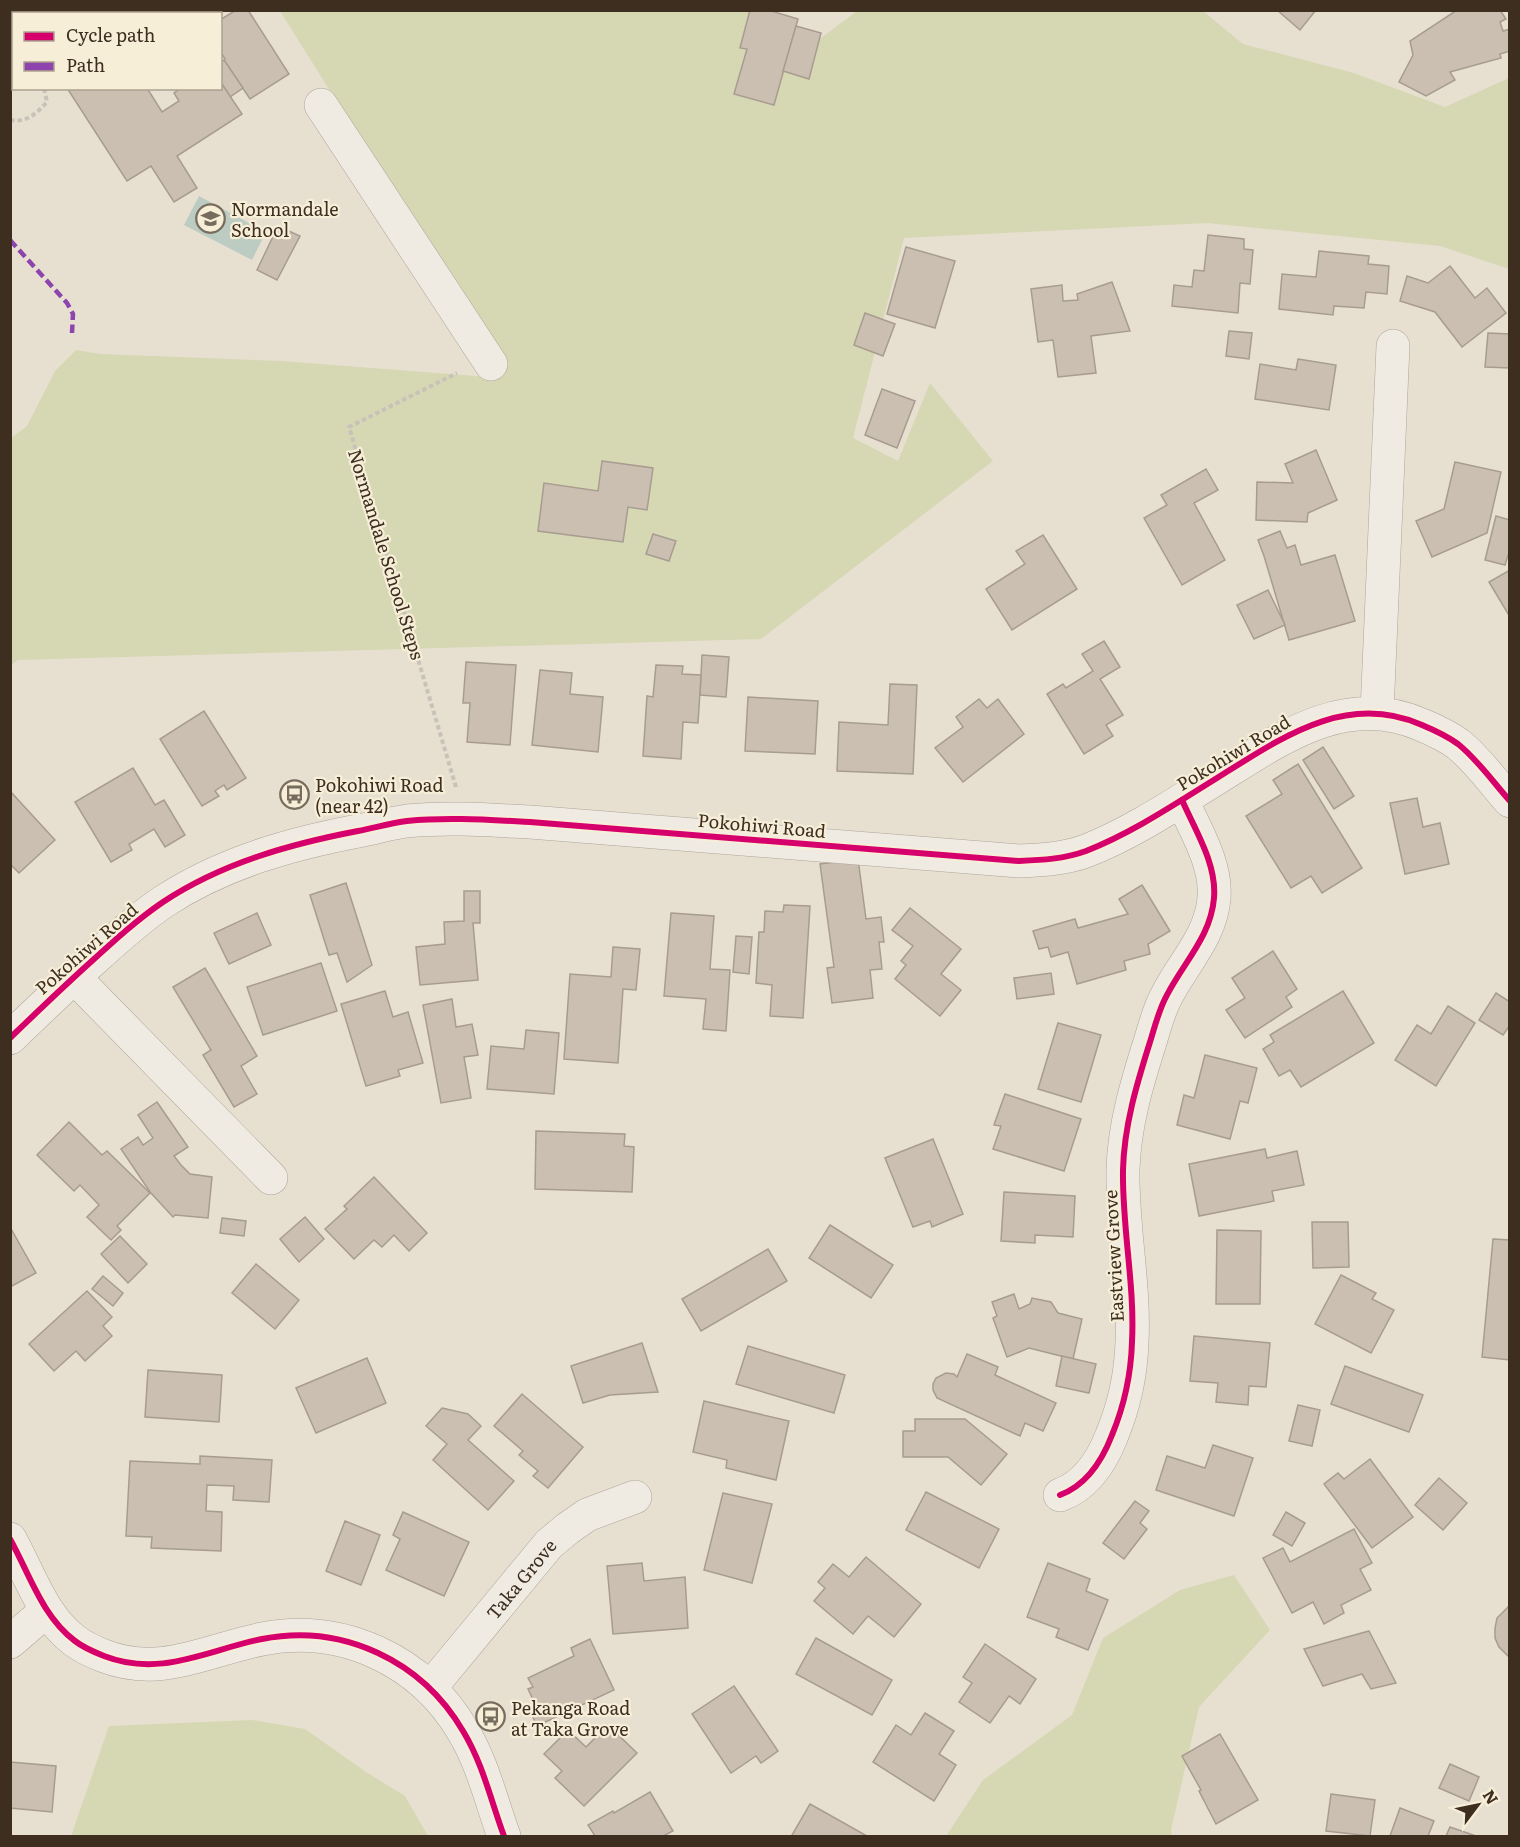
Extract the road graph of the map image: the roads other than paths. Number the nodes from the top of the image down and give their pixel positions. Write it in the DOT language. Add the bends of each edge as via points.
graph roads {
  1 [pos="321,105"];
  2 [pos="1394,345"];
  3 [pos="478,366"];
  4 [pos="1377,712"];
  5 [pos="1182,800"];
  6 [pos="1509,801"];
  7 [pos="74,978"];
  8 [pos="10,1038"];
  9 [pos="271,1178"];
  10 [pos="1060,1495"];
  11 [pos="635,1497"];
  12 [pos="10,1539"];
  13 [pos="46,1611"];
  14 [pos="10,1642"];
  15 [pos="430,1688"];
  16 [pos="504,1836"];
  1 -- 3 [label="street"];
  2 -- 4 [label="street"];
  4 -- 5 [label="street, Pokohiwi Road" via="1327,718 1307,726 1279,739"];
  4 -- 6 [label="street, Pokohiwi Road" via="1411,720 1456,743"];
  5 -- 7 [label="street, Pokohiwi Road" via="1085,851 1058,859 1019,861 530,822 407,821 326,837 231,866 163,902 129,927"];
  5 -- 10 [label="street, Eastview Grove" via="1212,868 1213,913 1192,957 1167,995 1137,1084 1127,1130 1124,1180 1132,1342 1119,1418 1092,1472 1081,1484"];
  7 -- 8 [label="street, Pokohiwi Road"];
  7 -- 9 [label="street"];
  11 -- 15 [label="street, Taka Grove" via="587,1515 549,1544"];
  12 -- 13 [label="street"];
  13 -- 14 [label="street"];
  13 -- 15 [label="street" via="76,1642 112,1659 135,1664 186,1661 263,1639 328,1637 384,1655"];
  15 -- 16 [label="street" via="463,1730 475,1753"];
}
